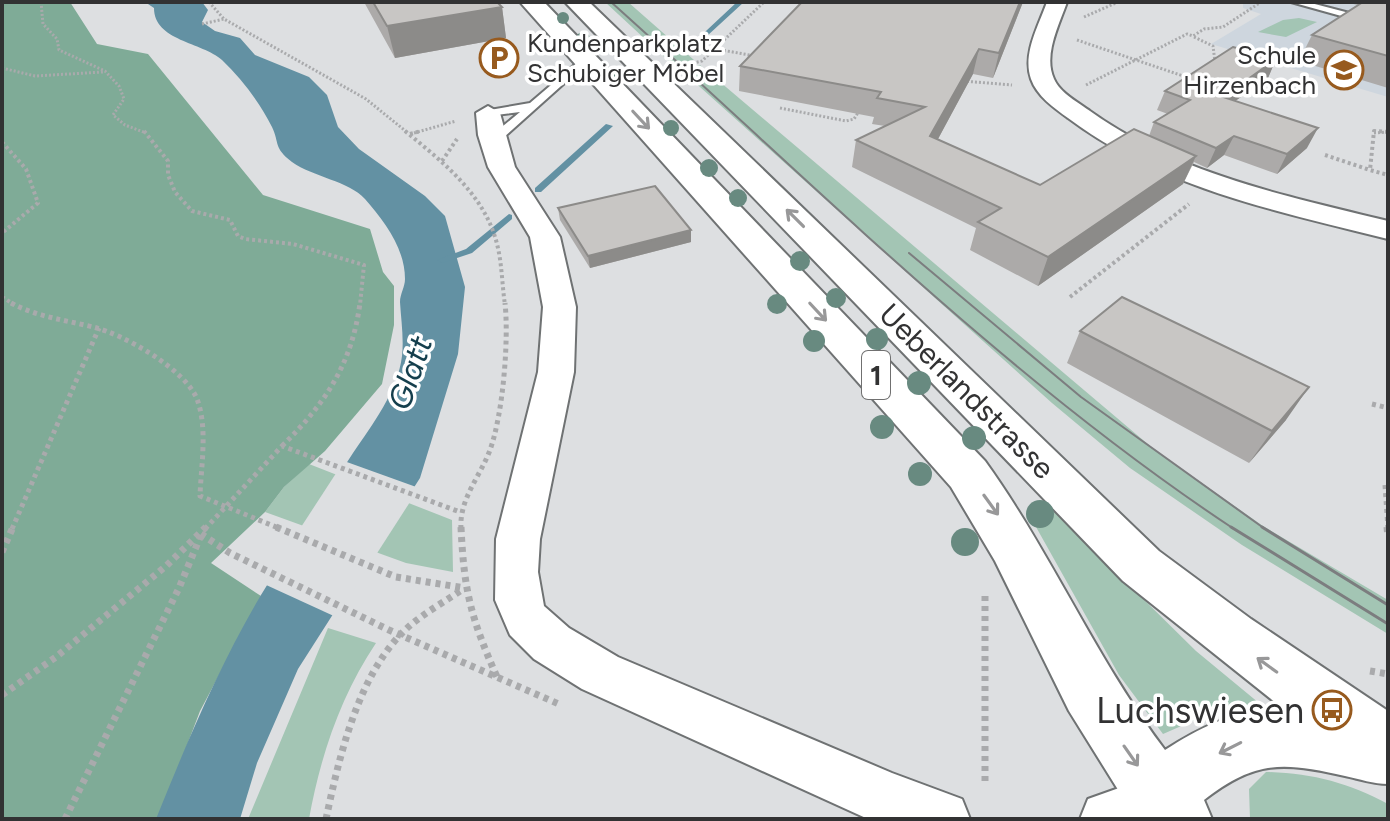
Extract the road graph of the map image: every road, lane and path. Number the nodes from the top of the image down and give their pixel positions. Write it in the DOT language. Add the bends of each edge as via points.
graph roads {
  1 [pos="41,2"];
  2 [pos="209,2"];
  3 [pos="531,2"];
  4 [pos="576,2"];
  5 [pos="764,2"];
  6 [pos="1057,2"];
  7 [pos="1118,2"];
  8 [pos="1261,2"];
  9 [pos="1296,2"];
  10 [pos="1079,17"];
  11 [pos="224,19"];
  12 [pos="1388,26"];
  13 [pos="208,29"];
  14 [pos="1193,36"];
  15 [pos="1073,40"];
  16 [pos="716,49"];
  17 [pos="761,57"];
  18 [pos="585,59"];
  19 [pos="1138,61"];
  20 [pos="683,65"];
  21 [pos="1215,65"];
  22 [pos="2,68"];
  23 [pos="107,72"];
  24 [pos="952,79"];
  25 [pos="1201,82"];
  26 [pos="1025,84"];
  27 [pos="1078,89"];
  28 [pos="534,106"];
  29 [pos="862,107"];
  30 [pos="780,108"];
  31 [pos="488,113"];
  32 [pos="425,130"];
  33 [pos="1388,132"];
  34 [pos="410,134"];
  35 [pos="2,142"];
  36 [pos="490,143"];
  37 [pos="1325,155"];
  38 [pos="1370,170"];
  39 [pos="1388,175"];
  40 [pos="1191,203"];
  41 [pos="1388,230"];
  42 [pos="2,233"];
  43 [pos="2,297"];
  44 [pos="1070,297"];
  45 [pos="99,328"];
  46 [pos="1372,404"];
  47 [pos="1388,408"];
  48 [pos="282,446"];
  49 [pos="1385,485"];
  50 [pos="223,506"];
  51 [pos="460,512"];
  52 [pos="201,534"];
  53 [pos="1388,537"];
  54 [pos="2,552"];
  55 [pos="464,588"];
  56 [pos="985,591"];
  57 [pos="400,634"];
  58 [pos="497,677"];
  59 [pos="2,695"];
  60 [pos="1388,746"];
  61 [pos="1388,754"];
  62 [pos="985,782"];
  63 [pos="1149,813"];
  64 [pos="65,819"];
  65 [pos="326,819"];
  66 [pos="942,819"];
  1 -- 23 [label="path" via="43,24 57,39 59,50"];
  2 -- 11 [label="path"];
  3 -- 18 [label="main road, Ueberlandstrasse / 1"];
  60 -- 4 [label="main road, Ueberlandstrasse / 1, one-way" via="1245,649 1141,566"];
  5 -- 16 [label="path"];
  6 -- 41 [label="street" via="1040,55 1040,76 1096,128 1230,187"];
  7 -- 10 [label="path"];
  8 -- 14 [label="path" via="1223,27"];
  9 -- 12 [label="lane"];
  11 -- 13 [label="path" via="202,24"];
  11 -- 34 [label="path" via="366,99"];
  14 -- 19 [label="path" via="1187,34"];
  14 -- 21 [label="path" via="1213,46"];
  15 -- 19 [label="path"];
  16 -- 17 [label="path"];
  16 -- 20 [label="path" via="702,61"];
  18 -- 28 [label="lane"];
  18 -- 63 [label="main road, Ueberlandstrasse / 1, one-way" via="968,474 999,517"];
  19 -- 25 [label="path"];
  19 -- 27 [label="path" via="1127,60"];
  22 -- 23 [label="path" via="35,76"];
  23 -- 48 [label="path" via="118,81 124,99 113,115 144,131 168,161 175,192 192,211 230,220 245,239 293,244 364,265 359,329 346,364 327,398"];
  24 -- 26 [label="path" via="999,87"];
  28 -- 31 [label="lane"];
  28 -- 36 [label="lane"];
  29 -- 30 [label="path" via="846,121"];
  31 -- 36 [label="street"];
  32 -- 34 [label="path"];
  33 -- 38 [label="path" via="1374,131"];
  34 -- 51 [label="path" via="475,197 497,244 509,338 491,448"];
  35 -- 42 [label="path" via="36,185 38,203"];
  36 -- 66 [label="street" via="545,238 558,300 555,379 518,530 524,618 557,648 600,673"];
  37 -- 38 [label="path"];
  38 -- 39 [label="path"];
  40 -- 44 [label="path"];
  43 -- 45 [label="path" via="48,318"];
  45 -- 50 [label="path" via="149,351 196,394 202,423 200,496"];
  45 -- 54 [label="path"];
  46 -- 47 [label="path"];
  48 -- 50 [label="path"];
  48 -- 51 [label="path"];
  49 -- 53 [label="path"];
  50 -- 52 [label="path"];
  50 -- 55 [label="path" via="396,577"];
  51 -- 55 [label="path"];
  52 -- 57 [label="path"];
  52 -- 59 [label="path" via="56,657"];
  52 -- 64 [label="path"];
  55 -- 57 [label="path"];
  55 -- 58 [label="path"];
  56 -- 62 [label="path"];
  57 -- 65 [label="path" via="364,692"];
  61 -- 63 [label="main road, one-way" via="1290,736 1243,742 1204,761"];
}
